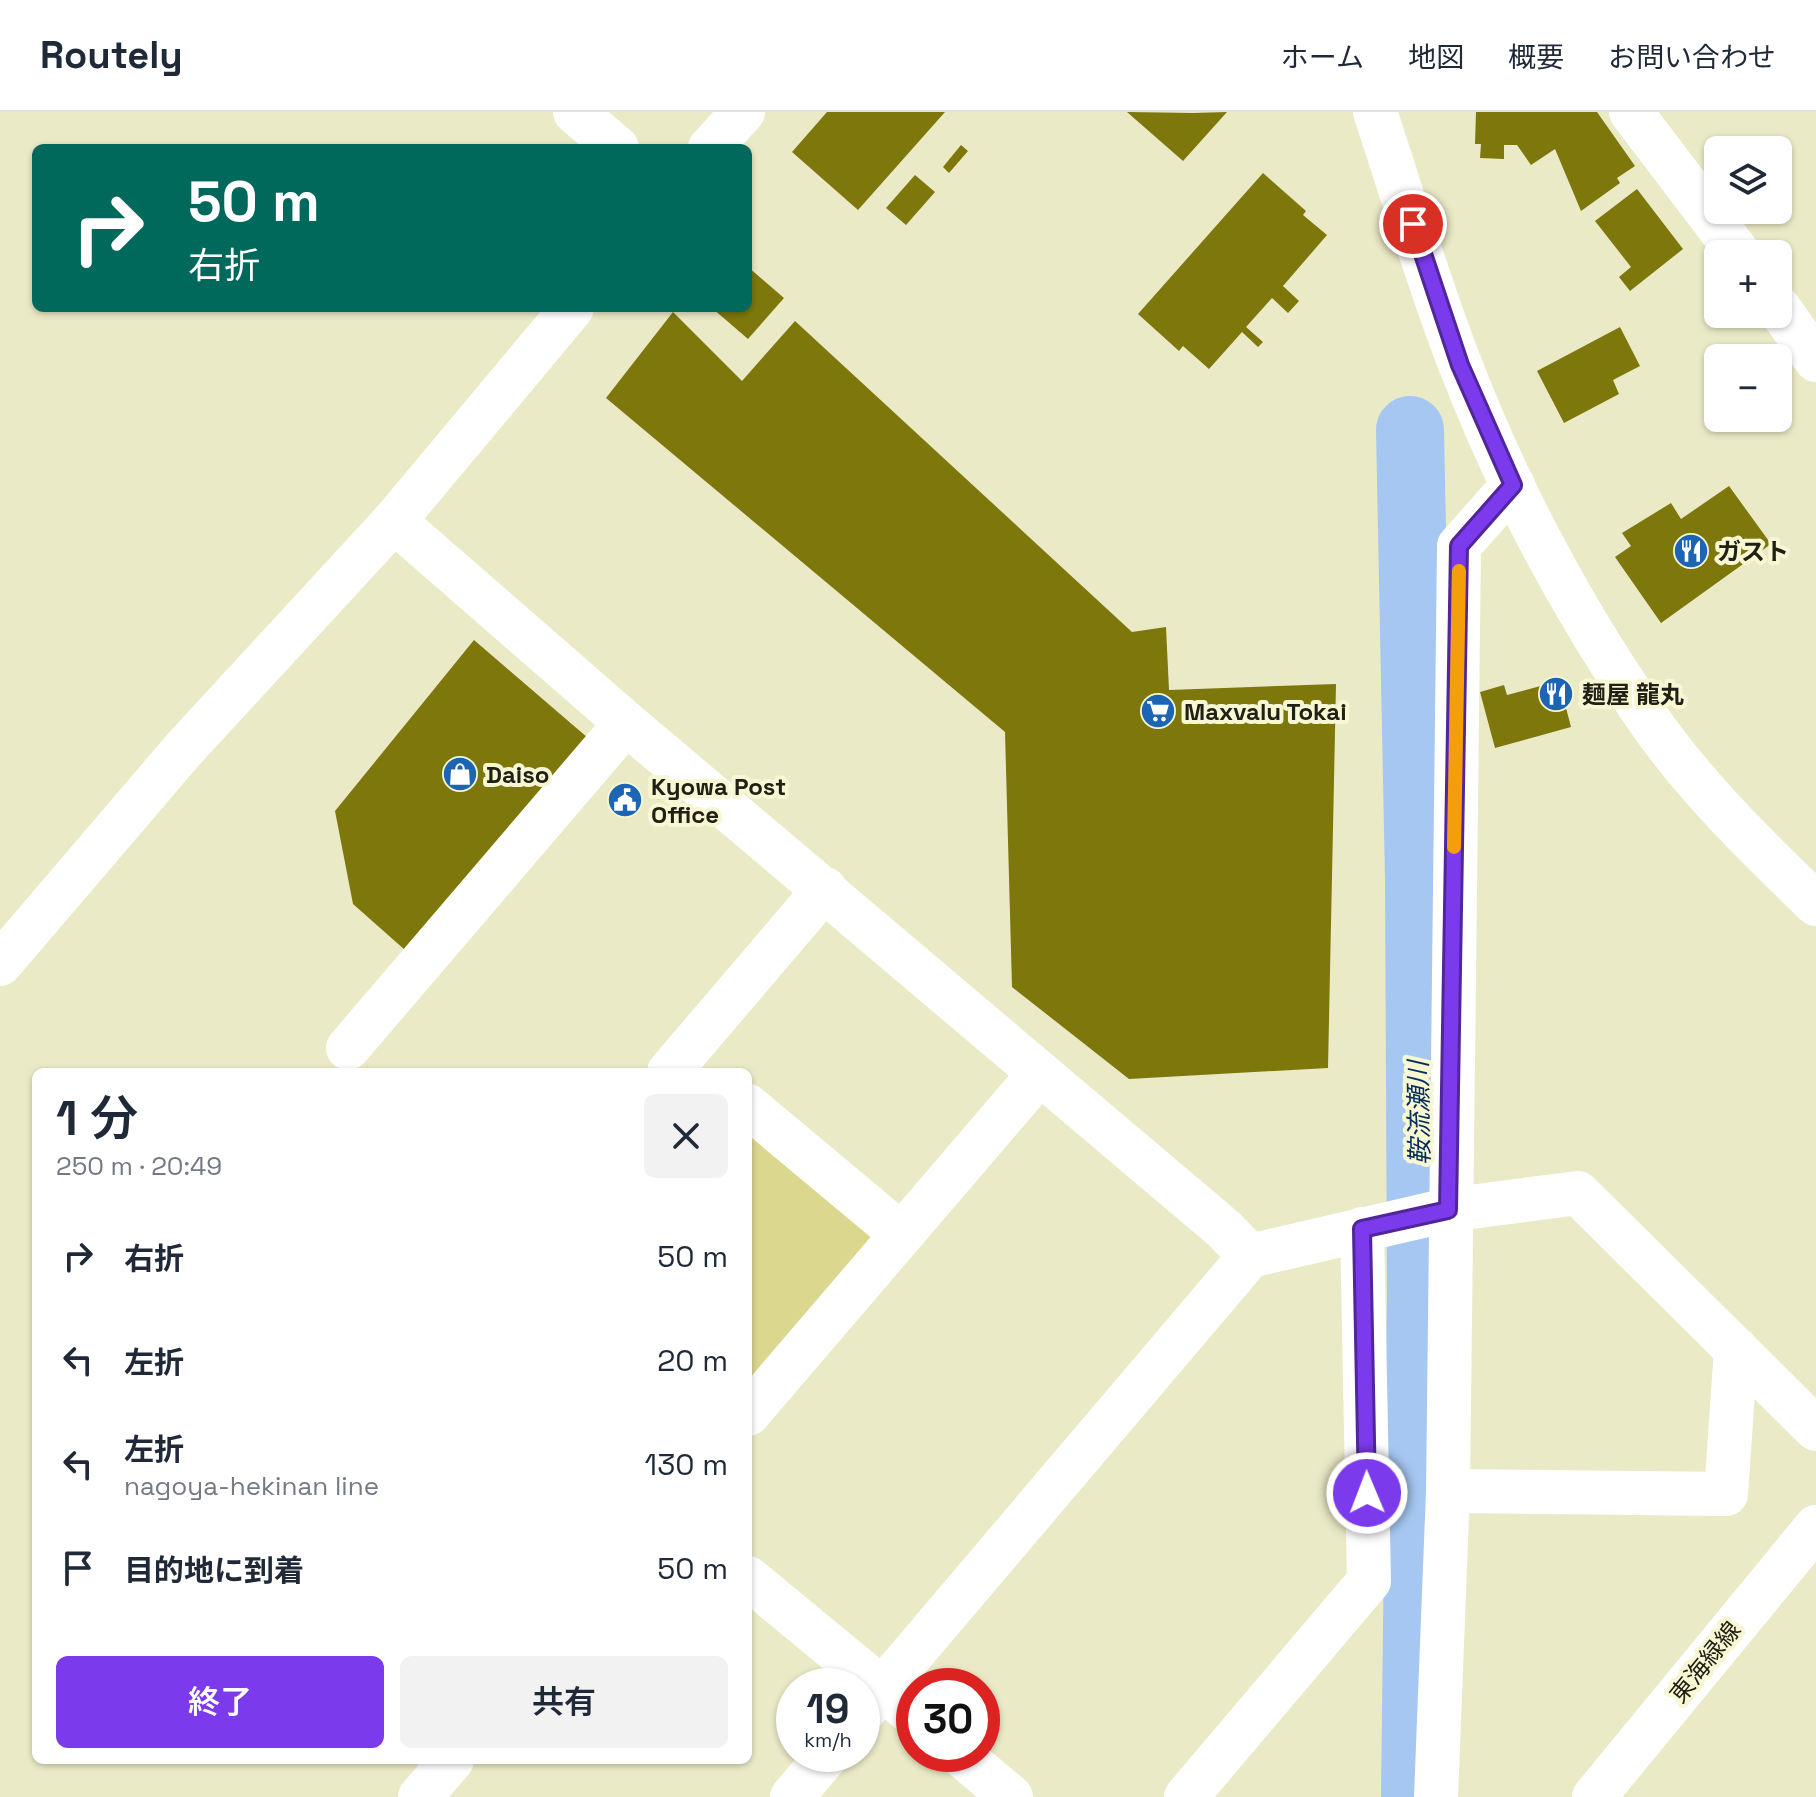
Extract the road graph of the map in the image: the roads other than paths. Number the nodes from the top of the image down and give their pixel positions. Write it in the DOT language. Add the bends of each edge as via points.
graph roads {
  1 [pos="575,112"];
  2 [pos="743,112"];
  3 [pos="1375,112"];
  4 [pos="1631,112"];
  5 [pos="612,144"];
  6 [pos="714,144"];
  7 [pos="1728,240"];
  8 [pos="569,312"];
  9 [pos="1792,327"];
  10 [pos="1816,360"];
  11 [pos="1513,485"];
  12 [pos="394,521"];
  13 [pos="626,723"];
  14 [pos="825,889"];
  15 [pos="1816,904"];
  16 [pos="0,964"];
  17 [pos="348,1048"];
  18 [pos="687,1066"];
  19 [pos="1040,1073"];
  20 [pos="752,1109"];
  21 [pos="1444,1211"];
  22 [pos="1370,1226"];
  23 [pos="901,1234"];
  24 [pos="1250,1256"];
  25 [pos="1736,1349"];
  26 [pos="752,1409"];
  27 [pos="1816,1429"];
  28 [pos="1448,1491"];
  29 [pos="1816,1527"];
  30 [pos="752,1582"];
  31 [pos="886,1706"];
  32 [pos="449,1764"];
  33 [pos="813,1772"];
  34 [pos="981,1772"];
  35 [pos="420,1797"];
  36 [pos="792,1797"];
  37 [pos="1011,1797"];
  38 [pos="1186,1797"];
  39 [pos="1436,1797"];
  40 [pos="1594,1797"];
  1 -- 5 [label="street"];
  2 -- 6 [label="street"];
  3 -- 11 [label="street" via="1460,365"];
  4 -- 7 [label="street"];
  8 -- 12 [label="street"];
  9 -- 10 [label="street"];
  11 -- 15 [label="street" via="1647,718 1741,831"];
  11 -- 21 [label="street" via="1459,546"];
  12 -- 13 [label="street"];
  12 -- 16 [label="street" via="183,750"];
  13 -- 14 [label="street"];
  13 -- 17 [label="street"];
  14 -- 18 [label="street"];
  14 -- 19 [label="street"];
  19 -- 23 [label="street"];
  19 -- 24 [label="street"];
  20 -- 23 [label="street"];
  21 -- 22 [label="street"];
  21 -- 25 [label="street" via="1578,1193"];
  21 -- 28 [label="street"];
  22 -- 24 [label="street"];
  22 -- 38 [label="street" via="1369,1581"];
  23 -- 26 [label="street"];
  24 -- 31 [label="street"];
  25 -- 27 [label="street"];
  25 -- 28 [label="street" via="1726,1494"];
  28 -- 39 [label="street"];
  29 -- 40 [label="street, 東海緑線"];
  30 -- 31 [label="street"];
  32 -- 35 [label="street"];
  33 -- 36 [label="street"];
  34 -- 37 [label="street"];
}
